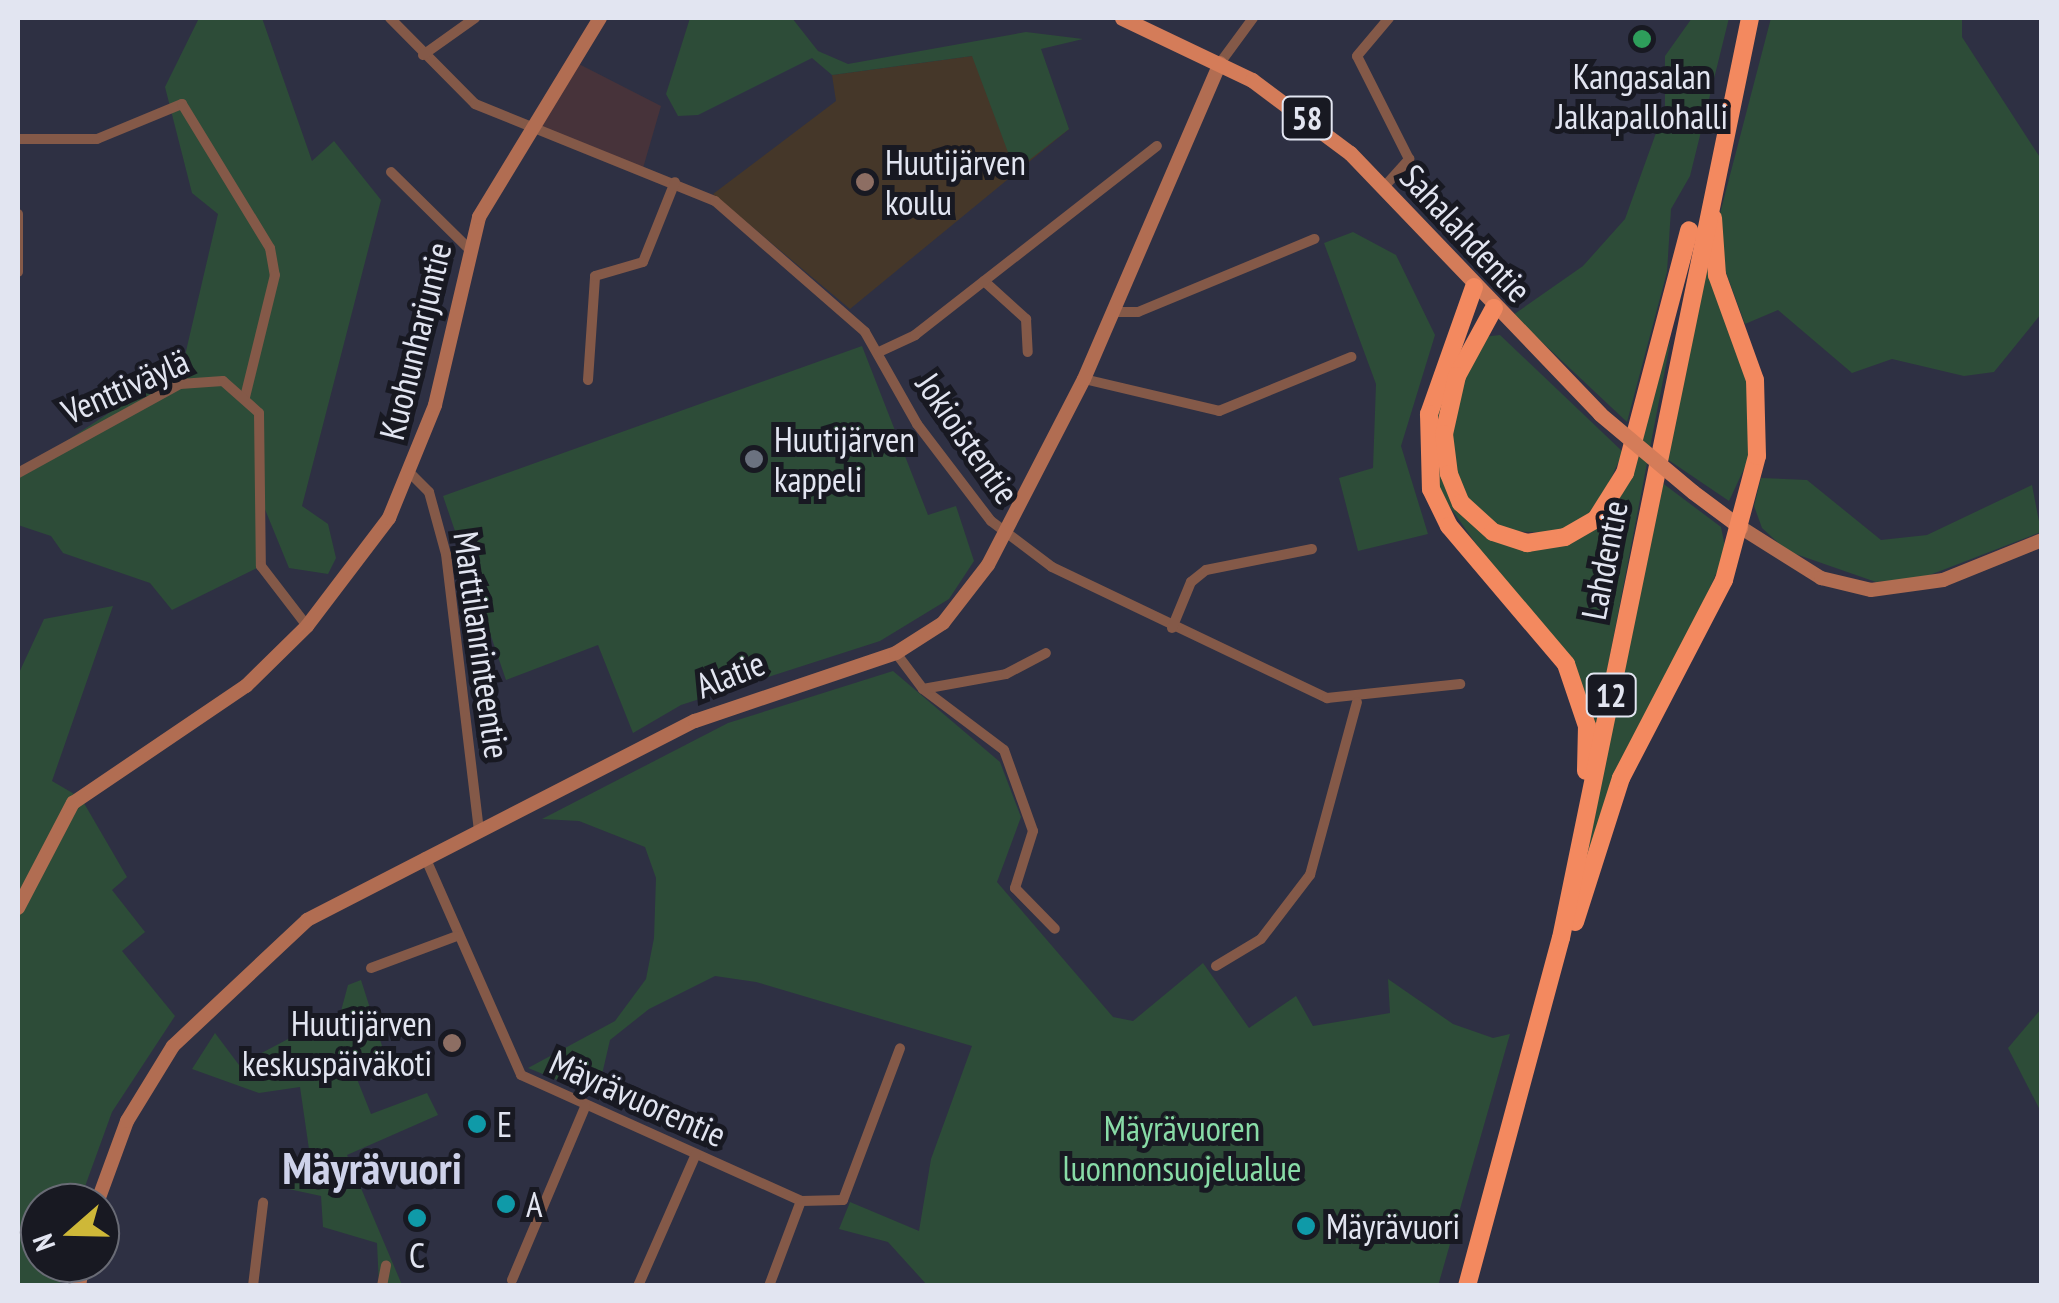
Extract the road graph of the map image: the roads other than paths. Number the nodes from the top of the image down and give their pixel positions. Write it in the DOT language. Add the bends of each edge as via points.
graph roads {
  1 [pos="390,18"];
  2 [pos="475,18"];
  3 [pos="600,18"];
  4 [pos="1122,18"];
  5 [pos="1253,18"];
  6 [pos="1389,18"];
  7 [pos="1750,18"];
  8 [pos="1743,42"];
  9 [pos="423,55"];
  10 [pos="1220,63"];
  11 [pos="1736,70"];
  12 [pos="536,130"];
  13 [pos="18,139"];
  14 [pos="1157,146"];
  15 [pos="391,172"];
  16 [pos="675,182"];
  17 [pos="1384,187"];
  18 [pos="18,214"];
  19 [pos="1314,239"];
  20 [pos="468,247"];
  21 [pos="18,272"];
  22 [pos="984,282"];
  23 [pos="1474,287"];
  24 [pos="1494,308"];
  25 [pos="1114,312"];
  26 [pos="879,352"];
  27 [pos="1028,352"];
  28 [pos="1351,357"];
  29 [pos="1084,379"];
  30 [pos="588,380"];
  31 [pos="245,398"];
  32 [pos="18,473"];
  33 [pos="412,475"];
  34 [pos="1740,527"];
  35 [pos="1003,532"];
  36 [pos="2042,540"];
  37 [pos="1312,549"];
  38 [pos="307,626"];
  39 [pos="1172,628"];
  40 [pos="896,653"];
  41 [pos="1046,653"];
  42 [pos="1460,684"];
  43 [pos="924,690"];
  44 [pos="1356,702"];
  45 [pos="479,830"];
  46 [pos="425,857"];
  47 [pos="18,908"];
  48 [pos="1055,929"];
  49 [pos="458,936"];
  50 [pos="1561,938"];
  51 [pos="1216,966"];
  52 [pos="371,968"];
  53 [pos="1542,1025"];
  54 [pos="900,1048"];
  55 [pos="585,1107"];
  56 [pos="696,1154"];
  57 [pos="104,1183"];
  58 [pos="801,1201"];
  59 [pos="264,1203"];
  60 [pos="386,1265"];
  61 [pos="512,1280"];
  62 [pos="253,1286"];
  63 [pos="382,1286"];
  64 [pos="638,1286"];
  65 [pos="769,1286"];
  66 [pos="1466,1286"];
  1 -- 9 [label="street, Jokioistentie"];
  2 -- 9 [label="street"];
  3 -- 12 [label="street, Kuohunharjuntie"];
  4 -- 10 [label="main road, Sahalahdentie / 58"];
  5 -- 10 [label="street"];
  6 -- 17 [label="street" via="1357,56 1409,159"];
  7 -- 8 [label="highway, Lahdentie / 12"];
  8 -- 11 [label="highway, Lahdentie / 12"];
  8 -- 24 [label="highway" via="1624,473 1596,518 1552,540 1493,532 1461,503 1448,474 1452,393"];
  9 -- 12 [label="street, Jokioistentie" via="475,104"];
  10 -- 17 [label="main road, Sahalahdentie / 58" via="1289,104"];
  10 -- 25 [label="street, Alatie"];
  11 -- 34 [label="highway" via="1712,243 1760,418"];
  11 -- 50 [label="highway, Lahdentie / 12"];
  12 -- 16 [label="street, Jokioistentie"];
  12 -- 20 [label="street, Kuohunharjuntie"];
  13 -- 31 [label="street" via="98,139 182,104 270,248 275,275"];
  14 -- 22 [label="street"];
  15 -- 20 [label="street"];
  16 -- 26 [label="street, Jokioistentie" via="761,240"];
  16 -- 30 [label="street" via="643,262 595,276"];
  17 -- 23 [label="main road, Sahalahdentie / 58"];
  18 -- 21 [label="street"];
  19 -- 25 [label="street" via="1138,312"];
  20 -- 33 [label="street, Kuohunharjuntie"];
  22 -- 26 [label="street"];
  22 -- 27 [label="street" via="1026,319"];
  23 -- 24 [label="main road, Sahalahdentie / 58"];
  23 -- 50 [label="highway" via="1435,392 1426,465 1442,516 1552,644 1582,703 1586,766"];
  24 -- 34 [label="main road, Sahalahdentie / 58, bridge" via="1600,414"];
  25 -- 29 [label="street, Alatie"];
  26 -- 35 [label="street, Jokioistentie" via="917,424"];
  28 -- 29 [label="street" via="1219,411"];
  29 -- 35 [label="street, Alatie"];
  31 -- 32 [label="street, Venttiväylä" via="223,381 194,379"];
  31 -- 38 [label="street" via="259,413 258,558 271,590"];
  33 -- 38 [label="street, Kuohunharjuntie"];
  33 -- 45 [label="street, Marttilanrinteentie" via="429,492 446,554"];
  34 -- 36 [label="street" via="1821,578 1872,590 1943,580"];
  34 -- 53 [label="highway" via="1724,580 1621,778"];
  35 -- 39 [label="street, Jokioistentie"];
  35 -- 40 [label="street, Alatie" via="967,599"];
  37 -- 39 [label="street" via="1206,570"];
  38 -- 47 [label="street, Kuohunharjuntie" via="246,686 73,804"];
  39 -- 44 [label="street, Jokioistentie" via="1287,685"];
  40 -- 43 [label="street"];
  40 -- 45 [label="street, Alatie" via="740,700"];
  41 -- 43 [label="street" via="1006,674"];
  42 -- 44 [label="street, Jokioistentie"];
  43 -- 48 [label="street" via="1004,750 1033,831 1015,888"];
  44 -- 51 [label="street" via="1310,875 1261,939"];
  45 -- 46 [label="street, Alatie"];
  46 -- 49 [label="street, Mäyrävuorentie"];
  46 -- 57 [label="street, Alatie" via="307,920 196,1019 126,1122"];
  49 -- 52 [label="street"];
  49 -- 55 [label="street, Mäyrävuorentie" via="521,1075"];
  50 -- 53 [label="highway, Lahdentie / 12"];
  53 -- 66 [label="highway, Lahdentie / 12"];
  54 -- 58 [label="street, Mäyrävuorentie" via="844,1200"];
  55 -- 56 [label="street, Mäyrävuorentie"];
  55 -- 61 [label="street"];
  56 -- 58 [label="street, Mäyrävuorentie"];
  56 -- 64 [label="street"];
  58 -- 65 [label="street"];
  59 -- 62 [label="street"];
  60 -- 63 [label="street"];
}
